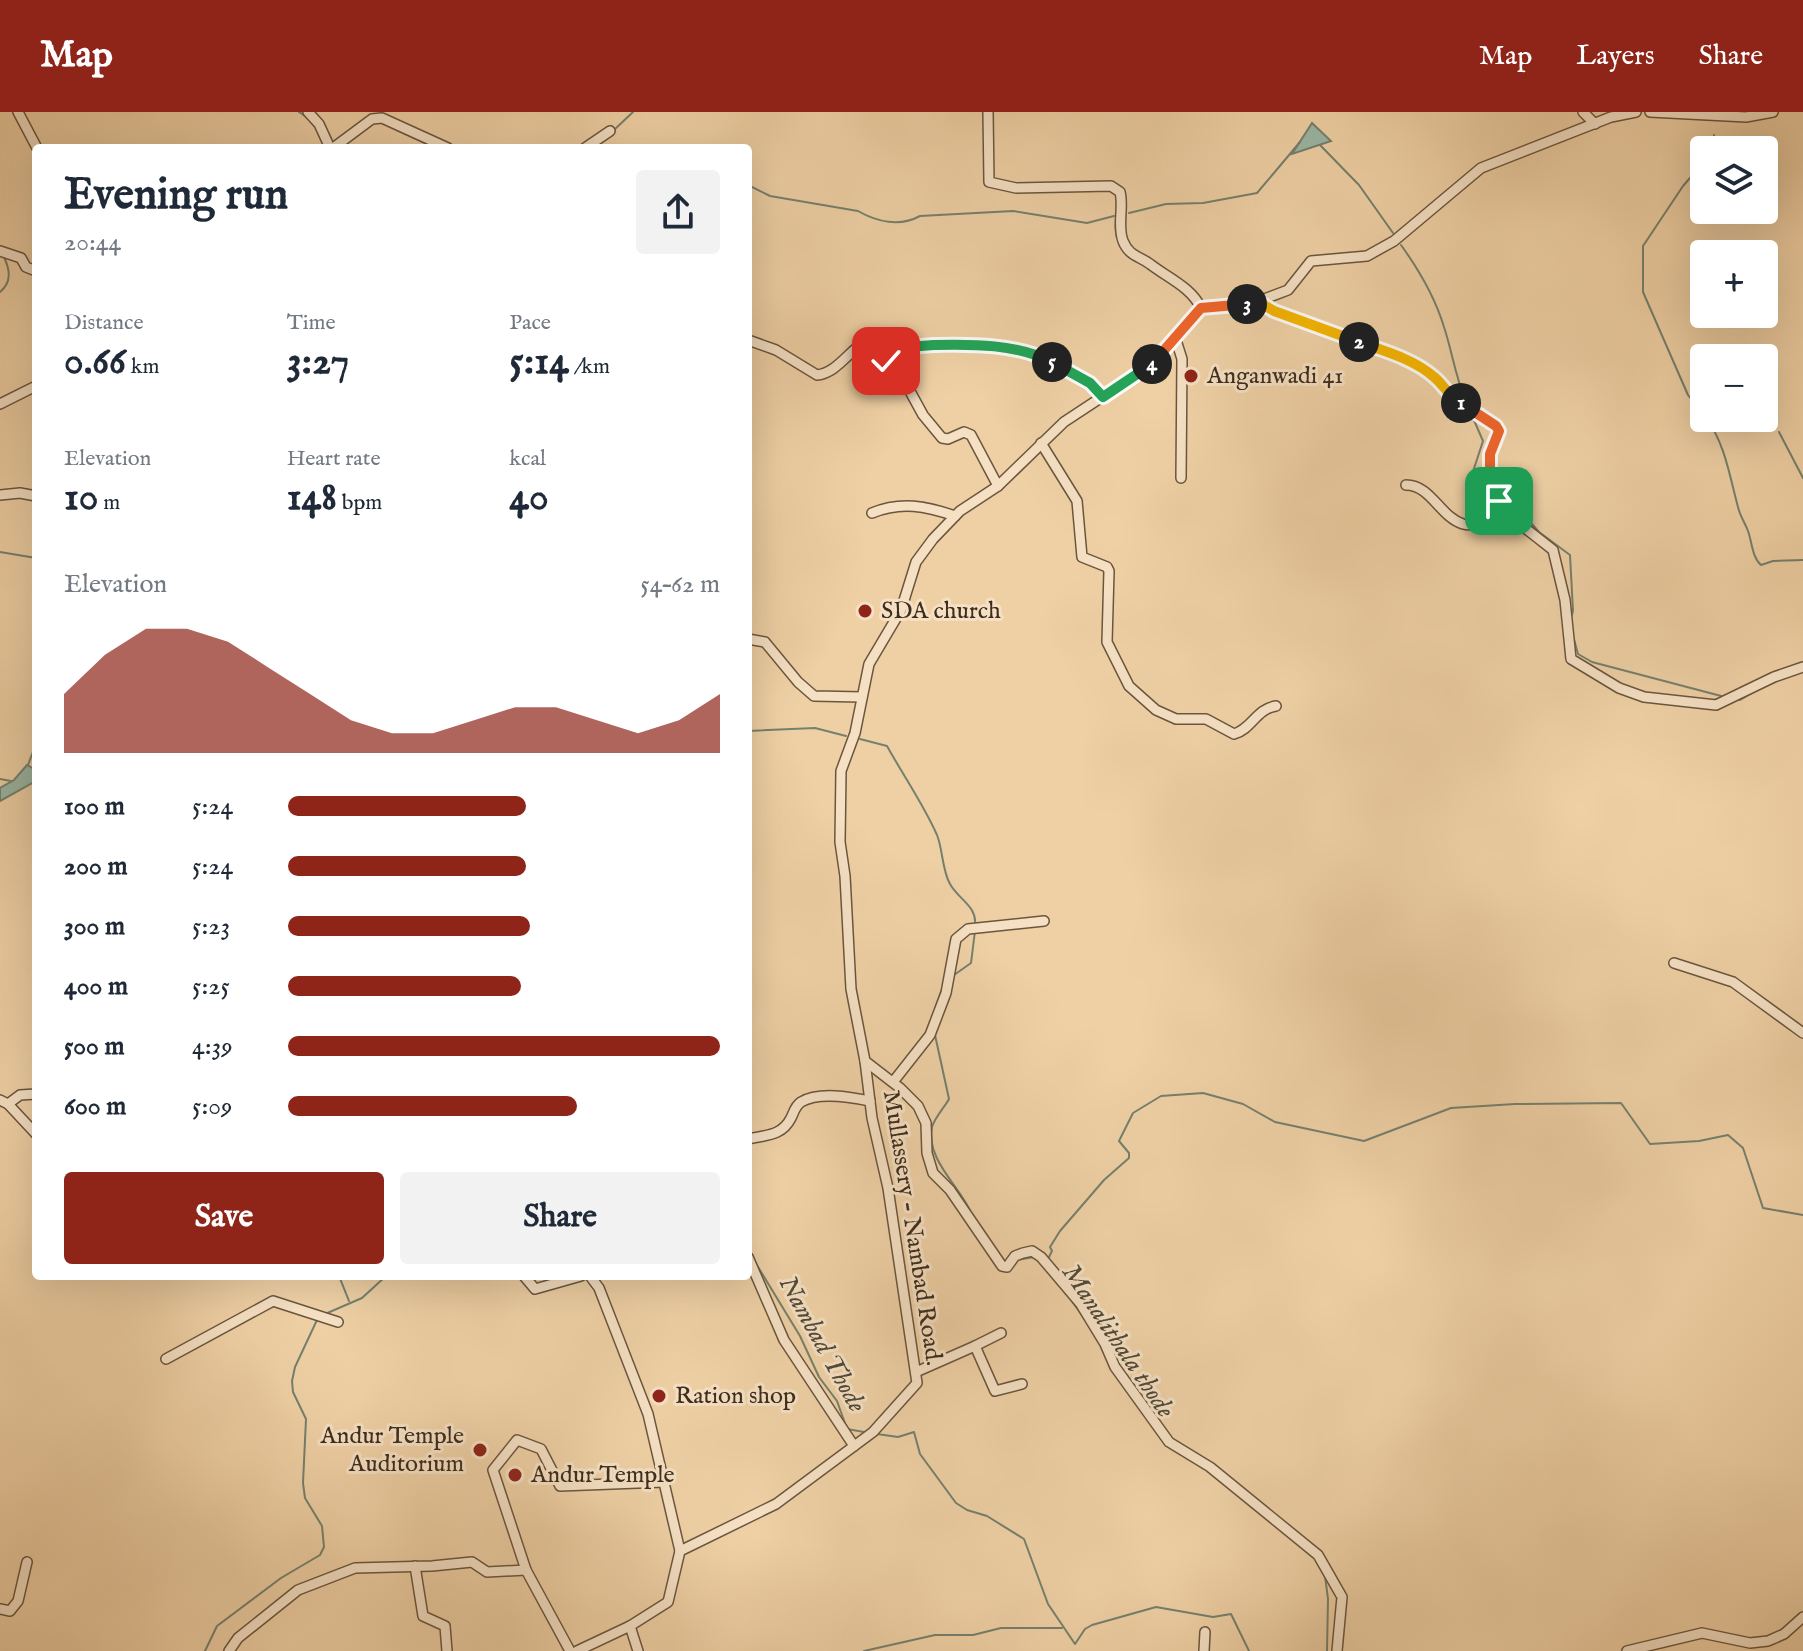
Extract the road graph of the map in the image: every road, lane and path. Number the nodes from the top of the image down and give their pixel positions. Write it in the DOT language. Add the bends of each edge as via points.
graph roads {
  1 [pos="18,112"];
  2 [pos="308,112"];
  3 [pos="988,112"];
  4 [pos="1583,112"];
  5 [pos="1636,112"];
  6 [pos="1650,112"];
  7 [pos="1773,112"];
  8 [pos="1595,124"];
  9 [pos="610,131"];
  10 [pos="35,144"];
  11 [pos="330,144"];
  12 [pos="338,144"];
  13 [pos="439,144"];
  14 [pos="591,144"];
  15 [pos="3,252"];
  16 [pos="32,269"];
  17 [pos="1257,301"];
  18 [pos="1201,308"];
  19 [pos="1176,340"];
  20 [pos="752,341"];
  21 [pos="880,349"];
  22 [pos="32,388"];
  23 [pos="1103,397"];
  24 [pos="0,404"];
  25 [pos="1041,443"];
  26 [pos="1181,478"];
  27 [pos="1406,485"];
  28 [pos="998,486"];
  29 [pos="0,495"];
  30 [pos="32,495"];
  31 [pos="872,513"];
  32 [pos="1507,514"];
  33 [pos="955,516"];
  34 [pos="752,640"];
  35 [pos="1803,667"];
  36 [pos="862,697"];
  37 [pos="1276,706"];
  38 [pos="1044,921"];
  39 [pos="1674,963"];
  40 [pos="1803,1033"];
  41 [pos="865,1061"];
  42 [pos="893,1082"];
  43 [pos="32,1094"];
  44 [pos="870,1101"];
  45 [pos="4,1102"];
  46 [pos="32,1130"];
  47 [pos="752,1138"];
  48 [pos="752,1266"];
  49 [pos="527,1280"];
  50 [pos="567,1280"];
  51 [pos="593,1280"];
  52 [pos="333,1320"];
  53 [pos="1001,1333"];
  54 [pos="975,1346"];
  55 [pos="166,1359"];
  56 [pos="916,1372"];
  57 [pos="1022,1384"];
  58 [pos="854,1446"];
  59 [pos="664,1482"];
  60 [pos="680,1551"];
  61 [pos="27,1562"];
  62 [pos="415,1566"];
  63 [pos="526,1570"];
  64 [pos="0,1609"];
  65 [pos="1803,1617"];
  66 [pos="630,1626"];
  67 [pos="1205,1632"];
  68 [pos="1747,1647"];
  69 [pos="229,1651"];
  70 [pos="447,1651"];
  71 [pos="570,1651"];
  72 [pos="577,1651"];
  73 [pos="638,1651"];
  74 [pos="1204,1651"];
  75 [pos="1337,1651"];
  76 [pos="1627,1651"];
  1 -- 10 [label="street"];
  2 -- 11 [label="street"];
  3 -- 18 [label="street" via="989,182 1016,188 1111,186 1120,192 1122,239 1131,255 1195,295"];
  4 -- 8 [label="street"];
  5 -- 8 [label="street"];
  6 -- 7 [label="street" via="1746,117"];
  8 -- 17 [label="street" via="1481,168 1394,241 1367,256 1311,261 1288,290"];
  9 -- 14 [label="street"];
  12 -- 13 [label="street" via="372,119 382,118"];
  15 -- 16 [label="street" via="21,258"];
  17 -- 18 [label="street"];
  17 -- 32 [label="street" via="1419,366 1453,398 1496,426 1499,435 1490,469"];
  18 -- 19 [label="street, Mullassery - Nambad Road."];
  19 -- 23 [label="street, Mullassery - Nambad Road." via="1142,372"];
  19 -- 26 [label="street" via="1182,359"];
  20 -- 21 [label="street" via="817,375 838,366 870,339"];
  21 -- 23 [label="street" via="986,345 1022,351 1090,383"];
  21 -- 28 [label="street" via="942,438 971,435"];
  22 -- 24 [label="street"];
  23 -- 25 [label="street, Mullassery - Nambad Road."];
  25 -- 28 [label="street, Mullassery - Nambad Road."];
  25 -- 37 [label="street" via="1077,501 1082,557 1109,571 1107,642 1129,686 1162,713 1176,719 1206,719 1234,734"];
  27 -- 32 [label="street" via="1423,490 1462,523"];
  28 -- 33 [label="street, Mullassery - Nambad Road."];
  29 -- 30 [label="street"];
  31 -- 33 [label="street" via="907,506"];
  32 -- 35 [label="street" via="1553,550 1571,659 1619,688 1657,700 1716,705"];
  33 -- 36 [label="street, Mullassery - Nambad Road." via="916,562 901,610 869,664"];
  34 -- 36 [label="street" via="765,642 814,696"];
  36 -- 41 [label="street, Mullassery - Nambad Road." via="841,771 840,842 851,989"];
  38 -- 42 [label="street" via="968,929 956,939 946,993 930,1035"];
  39 -- 40 [label="street" via="1733,982"];
  41 -- 42 [label="street"];
  41 -- 44 [label="street, Mullassery - Nambad Road."];
  42 -- 75 [label="street" via="922,1114 933,1173 1002,1266 1035,1252 1054,1269 1169,1442 1210,1467 1318,1555 1342,1597"];
  43 -- 45 [label="street"];
  44 -- 47 [label="street" via="805,1100 780,1132"];
  44 -- 56 [label="street, Mullassery - Nambad Road."];
  45 -- 46 [label="street"];
  48 -- 58 [label="street" via="784,1340"];
  49 -- 50 [label="street" via="535,1289"];
  51 -- 59 [label="street" via="648,1414"];
  52 -- 55 [label="street" via="273,1301"];
  53 -- 54 [label="street"];
  54 -- 56 [label="street"];
  54 -- 57 [label="street" via="995,1391"];
  56 -- 58 [label="street, Mullassery - Nambad Road." via="917,1383"];
  58 -- 60 [label="street, Mullassery - Nambad Road." via="776,1504"];
  59 -- 60 [label="street"];
  59 -- 63 [label="street" via="560,1486 541,1449 517,1440 493,1470"];
  60 -- 66 [label="street" via="668,1602"];
  61 -- 64 [label="street" via="18,1601 10,1611"];
  62 -- 63 [label="street" via="472,1562 487,1572"];
  62 -- 69 [label="street" via="355,1568 298,1590"];
  62 -- 70 [label="street" via="423,1616 445,1626"];
  63 -- 71 [label="street"];
  65 -- 68 [label="street" via="1784,1634"];
  66 -- 72 [label="street"];
  66 -- 73 [label="street"];
  67 -- 74 [label="street"];
  68 -- 76 [label="street" via="1702,1633"];
}
